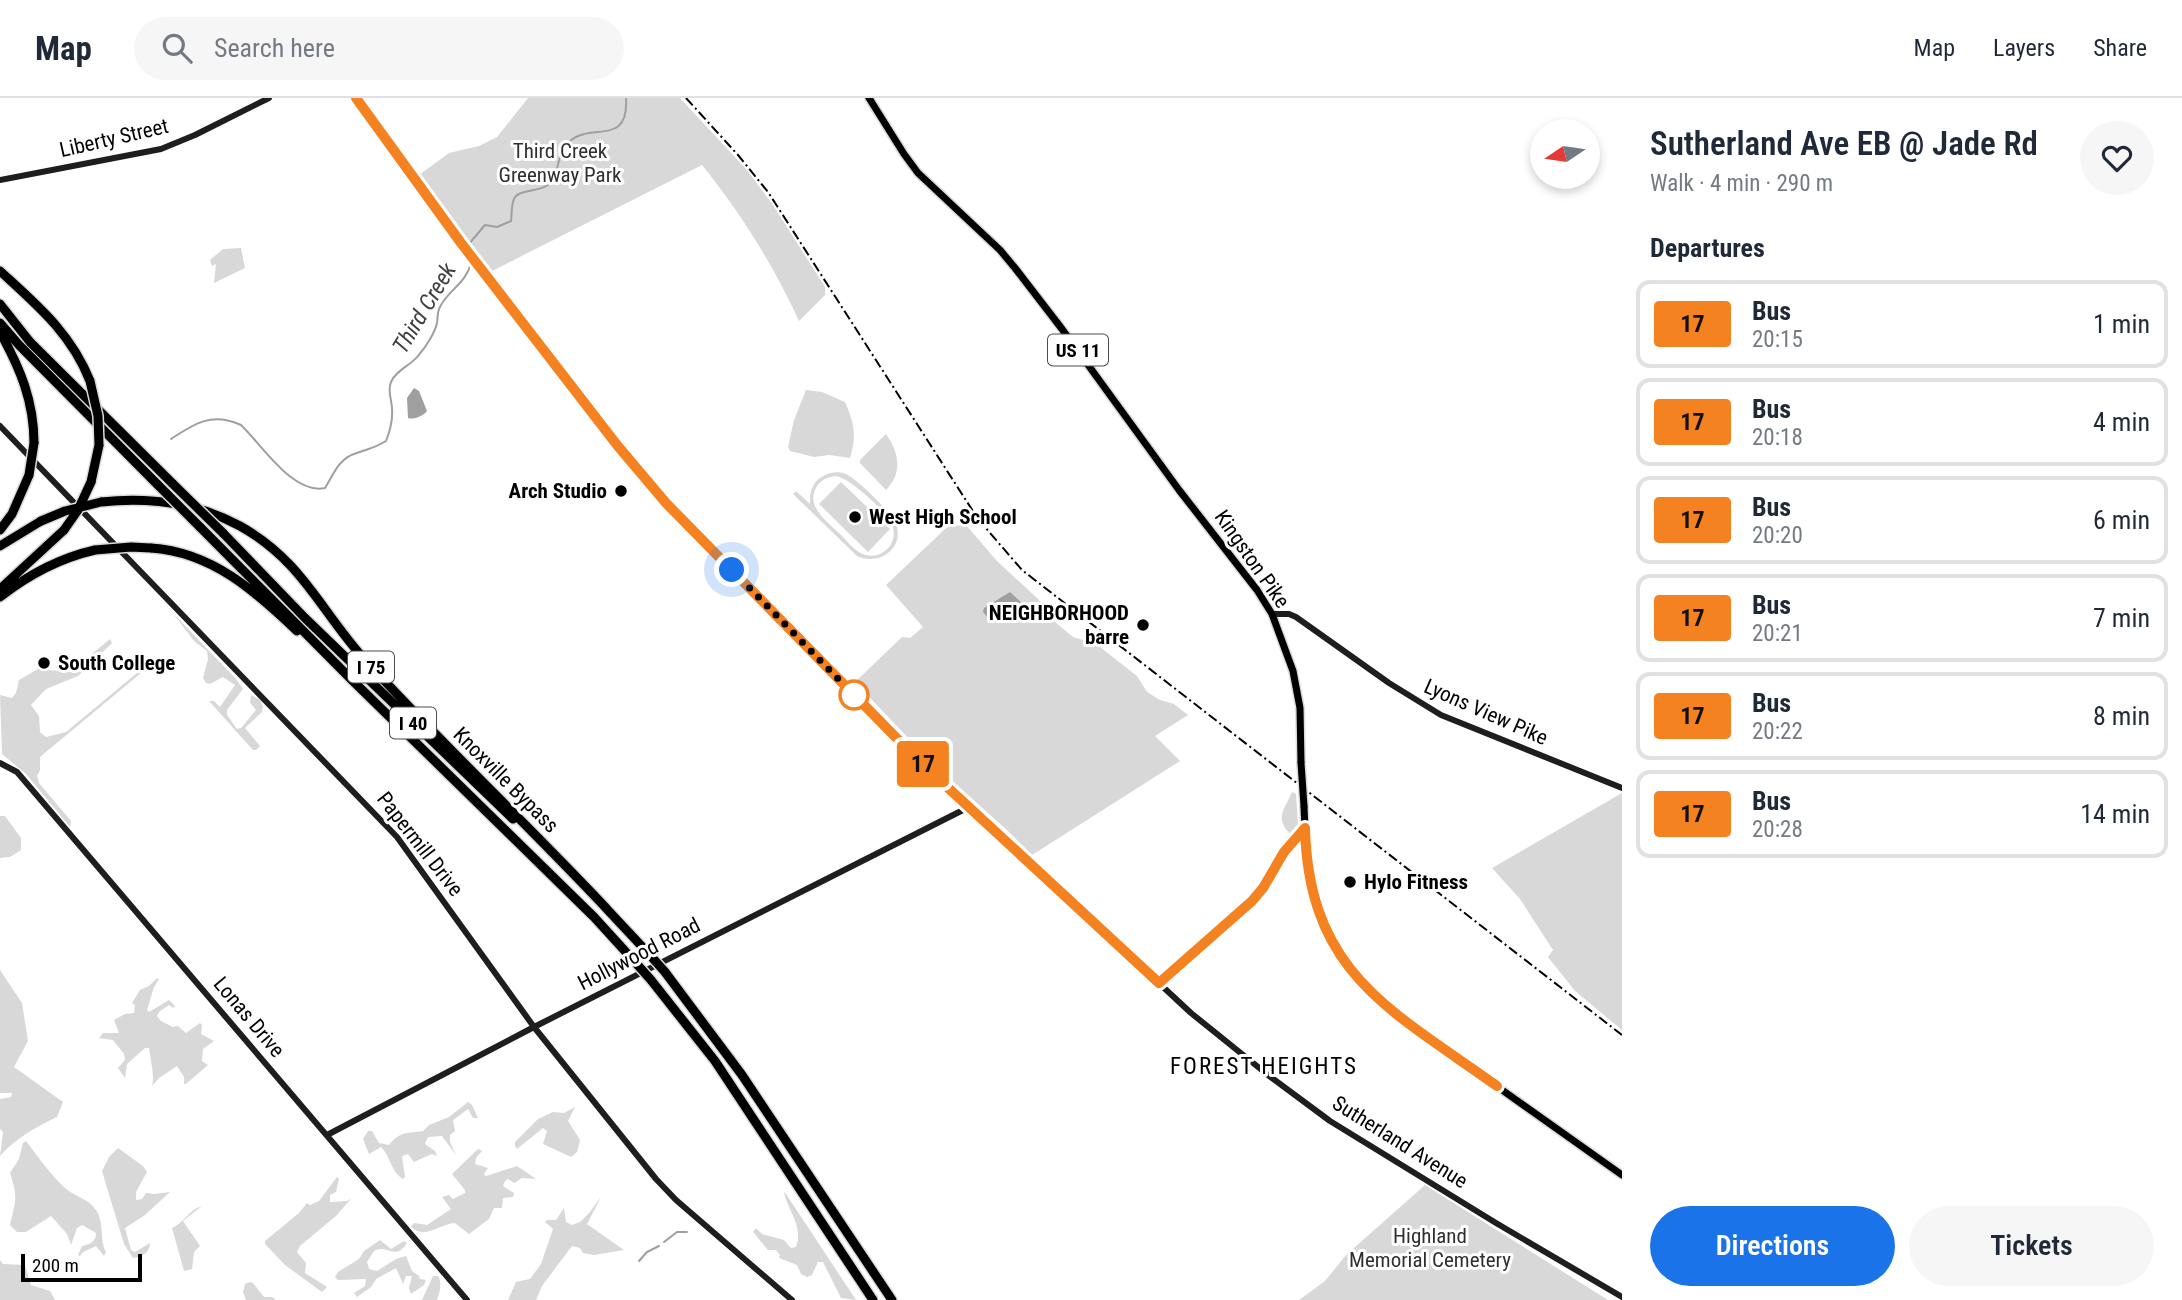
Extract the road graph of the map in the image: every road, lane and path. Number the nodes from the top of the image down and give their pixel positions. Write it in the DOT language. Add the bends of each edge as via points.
graph roads {
  1 [pos="269,98"];
  2 [pos="356,98"];
  3 [pos="869,98"];
  4 [pos="0,180"];
  5 [pos="0,271"];
  6 [pos="0,304"];
  7 [pos="0,323"];
  8 [pos="0,332"];
  9 [pos="0,426"];
  10 [pos="0,530"];
  11 [pos="0,546"];
  12 [pos="0,589"];
  13 [pos="0,597"];
  14 [pos="1272,614"];
  15 [pos="353,681"];
  16 [pos="0,763"];
  17 [pos="1622,788"];
  18 [pos="969,807"];
  19 [pos="1288,846"];
  20 [pos="1305,846"];
  21 [pos="607,909"];
  22 [pos="534,1027"];
  23 [pos="327,1135"];
  24 [pos="1622,1175"];
  25 [pos="1622,1297"];
  26 [pos="467,1300"];
  27 [pos="792,1300"];
  28 [pos="873,1300"];
  29 [pos="892,1300"];
  1 -- 4 [label="street, Liberty Street" via="161,149"];
  2 -- 18 [label="street, Sutherland Avenue" via="461,243 658,495"];
  3 -- 14 [label="main road, Kingston Pike / US 11" via="918,173 1015,268"];
  5 -- 12 [label="highway, bridge" via="72,344 90,381 99,445 91,482 78,510 64,530"];
  6 -- 21 [label="highway, I 40, bridge" via="30,342 324,637"];
  7 -- 15 [label="highway, I 40, bridge"];
  8 -- 10 [label="highway, bridge" via="26,385 34,443 29,475"];
  9 -- 22 [label="street, Papermill Drive" via="375,812"];
  11 -- 21 [label="highway, Knoxville Bypass / I 75, bridge" via="41,521 101,502 152,499 186,504 240,526 277,551 304,579 364,660"];
  13 -- 15 [label="highway, I 75, bridge" via="36,572 95,550 151,548 194,558 234,576"];
  14 -- 17 [label="street, Lyons View Pike" via="1296,617 1441,715"];
  14 -- 20 [label="main road, Kingston Pike / US 11, bridge" via="1297,686"];
  15 -- 28 [label="highway, I 40, bridge" via="594,917 651,980 715,1061"];
  16 -- 23 [label="street, Lonas Drive" via="17,772"];
  18 -- 22 [label="street, Hollywood Road"];
  18 -- 25 [label="street, Sutherland Avenue" via="1191,1013 1268,1076 1349,1133"];
  19 -- 20 [label="main road"];
  20 -- 24 [label="main road, Kingston Pike / US 11" via="1308,878 1322,923 1341,959 1363,985 1440,1046"];
  21 -- 29 [label="highway, I 40, bridge" via="664,972 742,1075"];
  22 -- 23 [label="street, Hollywood Road"];
  22 -- 27 [label="street, Papermill Drive" via="655,1178"];
  23 -- 26 [label="street, Lonas Drive"];
}
